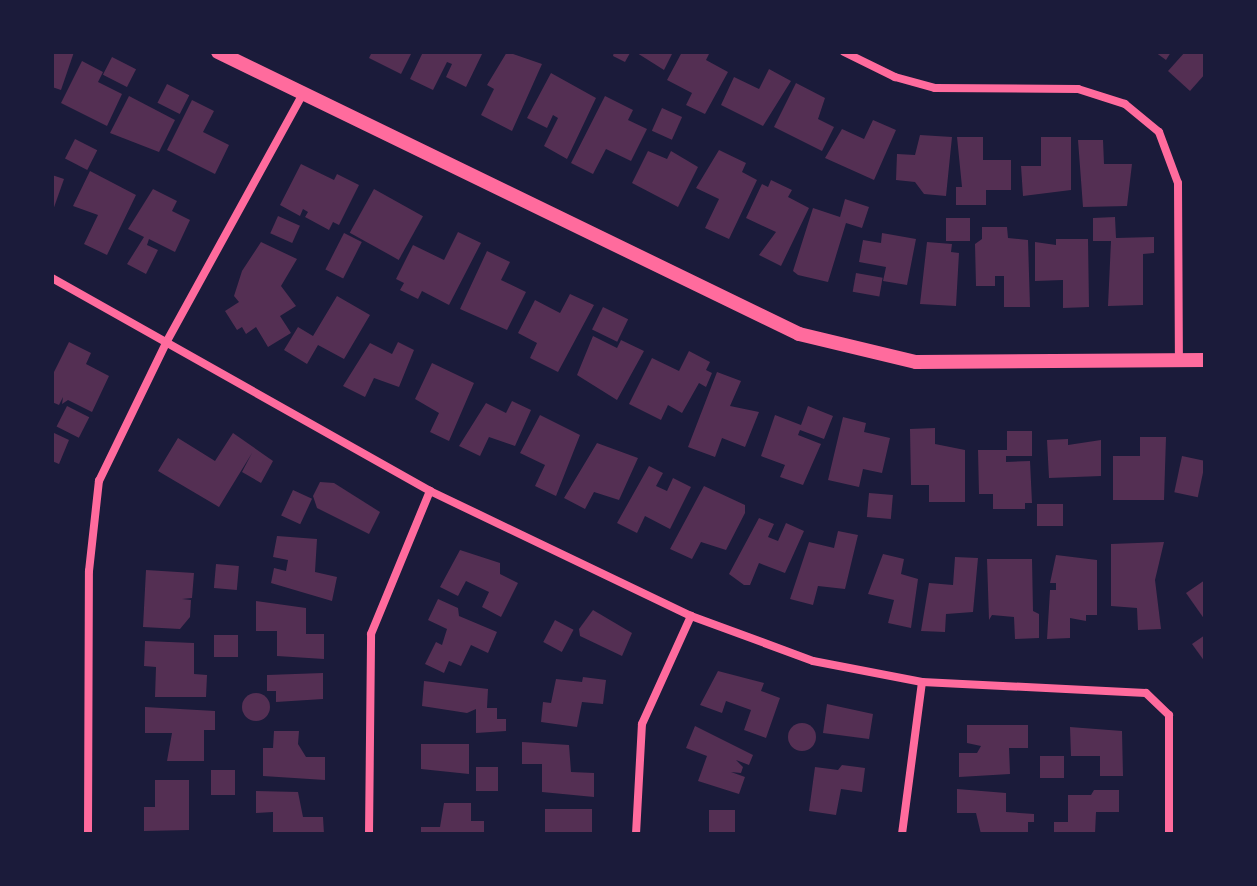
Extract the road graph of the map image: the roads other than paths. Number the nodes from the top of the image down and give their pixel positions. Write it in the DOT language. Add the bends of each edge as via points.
graph roads {
  1 [pos="218,52"];
  2 [pos="844,52"];
  3 [pos="303,94"];
  4 [pos="52,278"];
  5 [pos="167,341"];
  6 [pos="1179,360"];
  7 [pos="1205,360"];
  8 [pos="430,491"];
  9 [pos="691,616"];
  10 [pos="922,682"];
  11 [pos="88,834"];
  12 [pos="369,834"];
  13 [pos="636,834"];
  14 [pos="902,834"];
  15 [pos="1169,834"];
  1 -- 3 [label="street"];
  2 -- 6 [label="street" via="895,77 935,88 1078,89 1125,104 1159,132 1178,183"];
  3 -- 5 [label="street"];
  3 -- 6 [label="street" via="799,334 916,362"];
  4 -- 5 [label="street"];
  5 -- 8 [label="street"];
  5 -- 11 [label="street" via="99,481 89,571"];
  6 -- 7 [label="street"];
  8 -- 9 [label="street"];
  8 -- 12 [label="street" via="371,634"];
  9 -- 10 [label="street" via="813,661"];
  9 -- 13 [label="street" via="642,724"];
  10 -- 14 [label="street"];
  10 -- 15 [label="street" via="1146,693 1169,715"];
}
